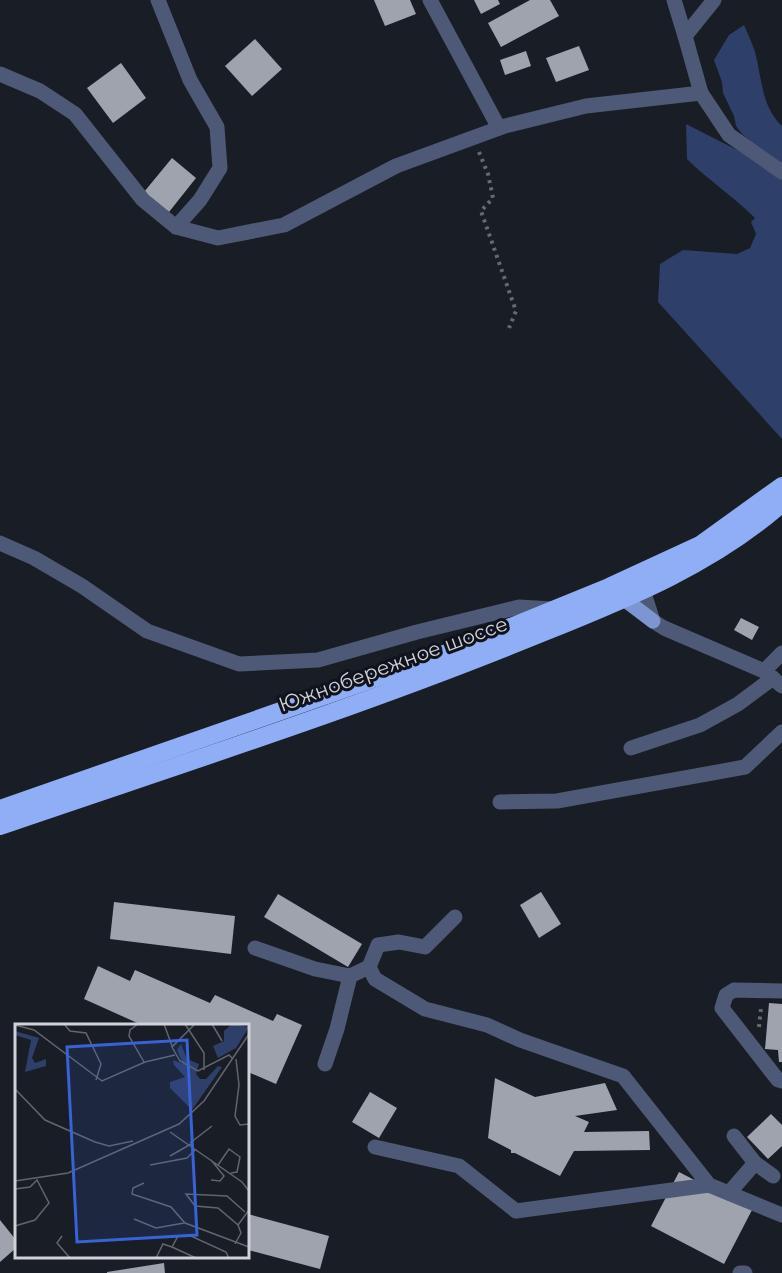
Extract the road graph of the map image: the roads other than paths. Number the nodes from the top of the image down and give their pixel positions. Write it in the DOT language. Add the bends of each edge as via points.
graph roads {
  1 [pos="158,0"];
  2 [pos="430,0"];
  3 [pos="674,0"];
  4 [pos="714,0"];
  5 [pos="685,36"];
  6 [pos="0,74"];
  7 [pos="701,93"];
  8 [pos="499,128"];
  9 [pos="782,172"];
  10 [pos="177,227"];
  11 [pos="782,486"];
  12 [pos="782,503"];
  13 [pos="0,543"];
  14 [pos="643,590"];
  15 [pos="624,599"];
  16 [pos="554,609"];
  17 [pos="659,625"];
  18 [pos="782,654"];
  19 [pos="773,678"];
  20 [pos="782,732"];
  21 [pos="631,748"];
  22 [pos="500,802"];
  23 [pos="0,809"];
  24 [pos="0,826"];
  25 [pos="455,917"];
  26 [pos="255,948"];
  27 [pos="369,967"];
  28 [pos="350,976"];
  29 [pos="782,991"];
  30 [pos="325,1064"];
  31 [pos="782,1081"];
  32 [pos="734,1136"];
  33 [pos="375,1147"];
  34 [pos="755,1163"];
  35 [pos="773,1176"];
  36 [pos="709,1185"];
  37 [pos="729,1193"];
  38 [pos="782,1215"];
  39 [pos="740,1273"];
  40 [pos="745,1273"];
  1 -- 10 [label="street" via="190,80 217,127 218,138 220,168"];
  2 -- 8 [label="street"];
  3 -- 5 [label="street"];
  4 -- 5 [label="street"];
  5 -- 7 [label="street"];
  6 -- 10 [label="street" via="40,91 75,114 143,200"];
  7 -- 8 [label="street" via="586,106"];
  7 -- 9 [label="street" via="729,135"];
  8 -- 10 [label="street" via="396,166 284,225 218,238"];
  11 -- 16 [label="highway, Южнобережное шоссе" via="700,544"];
  12 -- 14 [label="highway, Южнобережное шоссе" via="705,558"];
  13 -- 16 [label="street" via="82,586 147,631 239,664 318,660 519,607"];
  14 -- 15 [label="highway, Южнобережное шоссе"];
  14 -- 17 [label="street"];
  15 -- 17 [label="main road"];
  15 -- 24 [label="highway, Южнобережное шоссе" via="435,676"];
  16 -- 23 [label="highway, Южнобережное шоссе" via="447,653"];
  17 -- 19 [label="street"];
  18 -- 19 [label="street"];
  19 -- 21 [label="street" via="700,725"];
  20 -- 22 [label="street" via="745,767 557,801"];
  25 -- 27 [label="street" via="425,947 399,942 378,945"];
  26 -- 28 [label="street" via="315,969"];
  27 -- 28 [label="street"];
  27 -- 36 [label="street" via="375,979 425,1008 487,1025 623,1076"];
  28 -- 30 [label="street"];
  29 -- 31 [label="street" via="734,990 726,995 722,1008"];
  32 -- 34 [label="street"];
  33 -- 36 [label="street" via="459,1166 516,1211"];
  34 -- 35 [label="street"];
  34 -- 37 [label="street"];
  36 -- 37 [label="street"];
  37 -- 38 [label="street"];
  39 -- 40 [label="street"];
}
